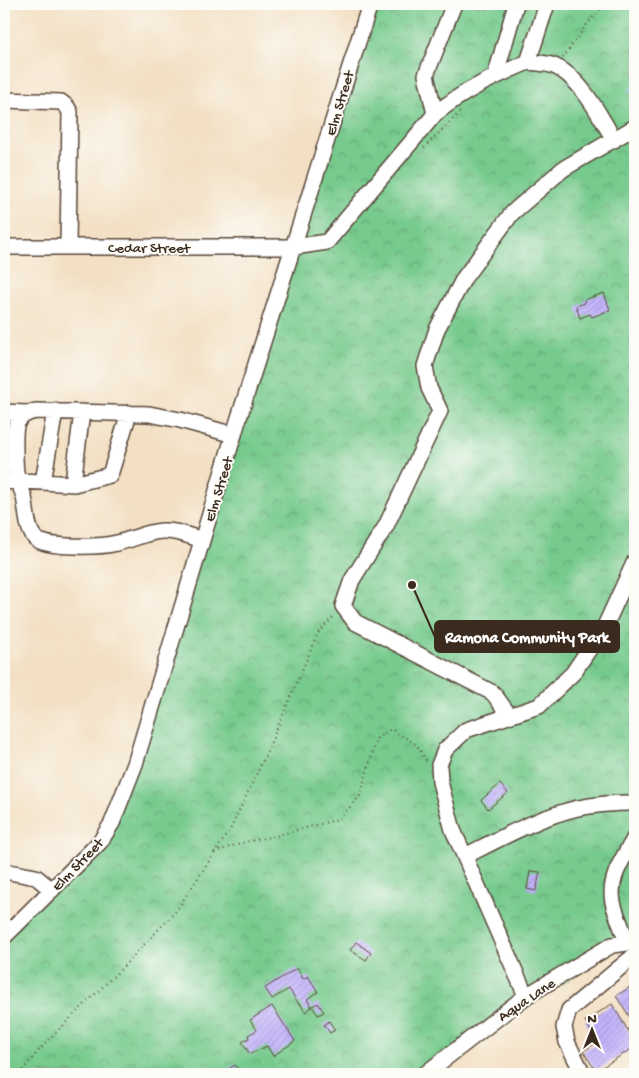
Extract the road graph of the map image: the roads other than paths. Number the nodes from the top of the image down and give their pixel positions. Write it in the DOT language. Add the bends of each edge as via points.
graph roads {
  1 [pos="370,4"];
  2 [pos="454,4"];
  3 [pos="516,4"];
  4 [pos="547,4"];
  5 [pos="528,62"];
  6 [pos="495,77"];
  7 [pos="4,100"];
  8 [pos="435,114"];
  9 [pos="635,127"];
  10 [pos="614,140"];
  11 [pos="4,247"];
  12 [pos="68,247"];
  13 [pos="294,247"];
  14 [pos="55,411"];
  15 [pos="4,412"];
  16 [pos="82,412"];
  17 [pos="130,412"];
  18 [pos="27,413"];
  19 [pos="234,435"];
  20 [pos="11,482"];
  21 [pos="43,482"];
  22 [pos="73,484"];
  23 [pos="202,540"];
  24 [pos="635,561"];
  25 [pos="509,715"];
  26 [pos="635,803"];
  27 [pos="635,837"];
  28 [pos="465,856"];
  29 [pos="4,871"];
  30 [pos="52,890"];
  31 [pos="4,937"];
  32 [pos="633,946"];
  33 [pos="526,996"];
  34 [pos="425,1074"];
  35 [pos="583,1074"];
  1 -- 13 [label="street, Elm Street"];
  2 -- 8 [label="street" via="426,74"];
  3 -- 6 [label="street"];
  4 -- 5 [label="street"];
  5 -- 6 [label="street, Cedar Street"];
  5 -- 10 [label="street" via="552,65 573,79"];
  6 -- 8 [label="street, Cedar Street" via="454,98"];
  7 -- 12 [label="street" via="61,102 70,112"];
  8 -- 13 [label="street, Cedar Street" via="326,242"];
  9 -- 10 [label="street"];
  10 -- 25 [label="street" via="563,169 512,213 464,278 437,329 425,366 429,388 440,411 386,526 352,580 343,606 355,622 493,694"];
  11 -- 12 [label="street, Cedar Street"];
  12 -- 13 [label="street, Cedar Street"];
  13 -- 19 [label="street, Elm Street"];
  14 -- 16 [label="street"];
  14 -- 18 [label="street"];
  14 -- 21 [label="street"];
  15 -- 18 [label="street"];
  16 -- 17 [label="street"];
  16 -- 22 [label="street"];
  17 -- 19 [label="street" via="180,420"];
  17 -- 22 [label="street" via="110,475"];
  18 -- 20 [label="street" via="15,427 16,473"];
  19 -- 23 [label="street, Elm Street"];
  20 -- 21 [label="street"];
  20 -- 23 [label="street" via="32,533 40,542 55,545 116,544 164,531"];
  21 -- 22 [label="street"];
  23 -- 30 [label="street, Elm Street" via="135,764 112,823 100,842"];
  24 -- 25 [label="street" via="606,624 573,673 539,706"];
  25 -- 28 [label="street" via="466,730 445,750 439,766 453,830"];
  26 -- 28 [label="street" via="576,809 521,829"];
  27 -- 32 [label="street" via="615,873 612,888 612,901"];
  28 -- 33 [label="street"];
  29 -- 30 [label="street" via="36,877"];
  30 -- 31 [label="street, Elm Street"];
  32 -- 33 [label="street, Aqua Lane" via="612,945"];
  32 -- 35 [label="street" via="569,1010 564,1027 567,1042"];
  33 -- 34 [label="street, Aqua Lane"];
}
